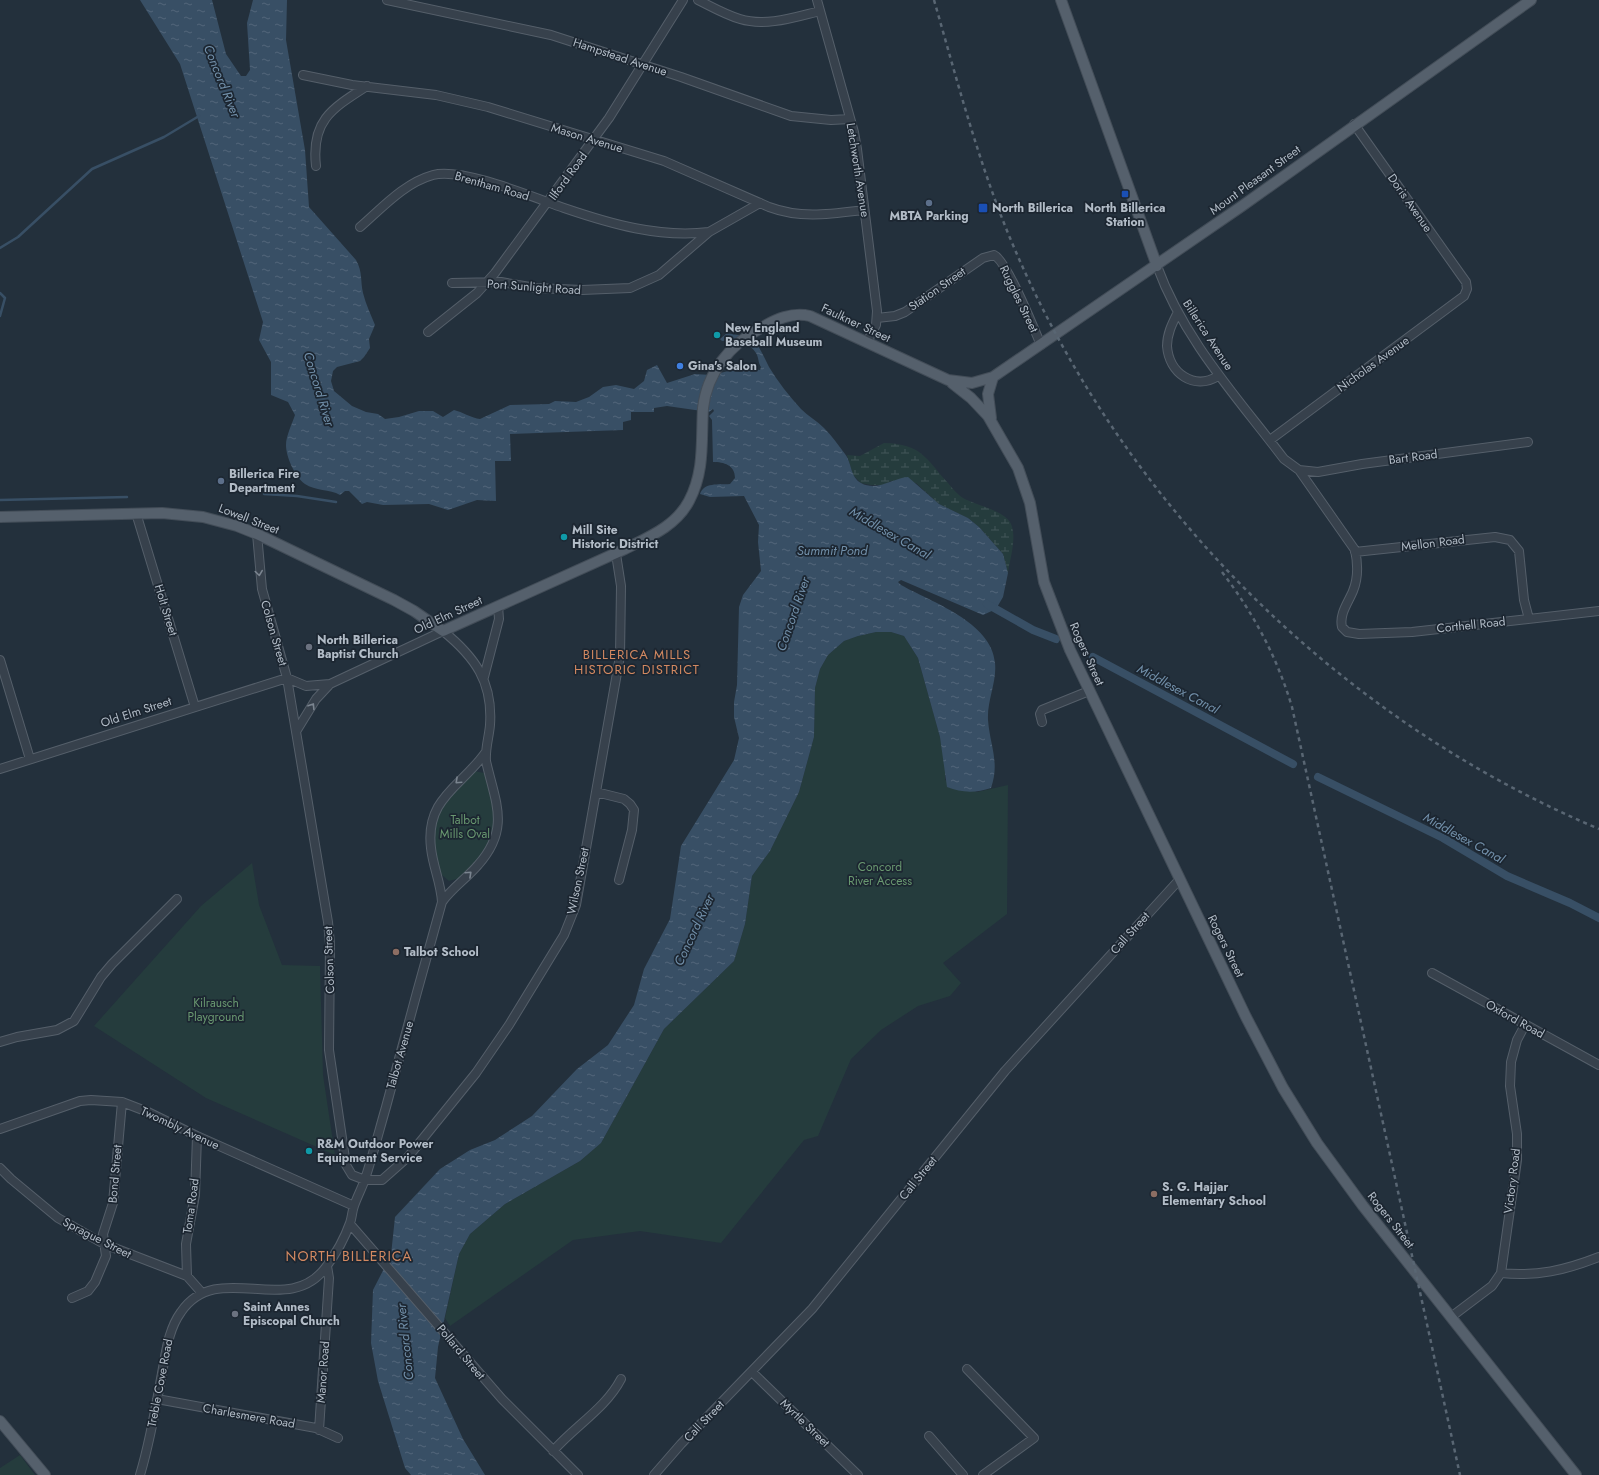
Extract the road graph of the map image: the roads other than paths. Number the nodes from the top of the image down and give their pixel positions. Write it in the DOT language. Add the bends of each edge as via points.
graph roads {
  1 [pos="387,0"];
  2 [pos="683,0"];
  3 [pos="698,0"];
  4 [pos="817,0"];
  5 [pos="1061,0"];
  6 [pos="1531,0"];
  7 [pos="820,11"];
  8 [pos="643,64"];
  9 [pos="303,75"];
  10 [pos="367,86"];
  11 [pos="850,120"];
  12 [pos="1354,124"];
  13 [pos="594,140"];
  14 [pos="316,166"];
  15 [pos="548,202"];
  16 [pos="760,203"];
  17 [pos="864,210"];
  18 [pos="360,227"];
  19 [pos="709,232"];
  20 [pos="994,255"];
  21 [pos="1156,266"];
  22 [pos="1466,282"];
  23 [pos="452,283"];
  24 [pos="487,283"];
  25 [pos="1177,314"];
  26 [pos="877,318"];
  27 [pos="428,332"];
  28 [pos="867,342"];
  29 [pos="1041,345"];
  30 [pos="1218,376"];
  31 [pos="993,377"];
  32 [pos="948,380"];
  33 [pos="703,411"];
  34 [pos="992,422"];
  35 [pos="1270,440"];
  36 [pos="1528,442"];
  37 [pos="1299,470"];
  38 [pos="136,514"];
  39 [pos="0,517"];
  40 [pos="257,534"];
  41 [pos="1356,552"];
  42 [pos="616,554"];
  43 [pos="498,606"];
  44 [pos="1599,611"];
  45 [pos="1529,619"];
  46 [pos="443,631"];
  47 [pos="0,660"];
  48 [pos="484,677"];
  49 [pos="287,678"];
  50 [pos="330,684"];
  51 [pos="1088,691"];
  52 [pos="196,707"];
  53 [pos="1042,722"];
  54 [pos="297,730"];
  55 [pos="486,753"];
  56 [pos="30,759"];
  57 [pos="0,769"];
  58 [pos="596,792"];
  59 [pos="619,880"];
  60 [pos="1179,880"];
  61 [pos="177,898"];
  62 [pos="442,902"];
  63 [pos="1432,973"];
  64 [pos="1525,1025"];
  65 [pos="0,1042"];
  66 [pos="1599,1065"];
  67 [pos="122,1102"];
  68 [pos="0,1128"];
  69 [pos="196,1136"];
  70 [pos="0,1168"];
  71 [pos="365,1180"];
  72 [pos="354,1206"];
  73 [pos="350,1224"];
  74 [pos="104,1244"];
  75 [pos="1599,1257"];
  76 [pos="327,1266"];
  77 [pos="1501,1273"];
  78 [pos="187,1276"];
  79 [pos="202,1293"];
  80 [pos="72,1298"];
  81 [pos="1451,1317"];
  82 [pos="967,1369"];
  83 [pos="752,1372"];
  84 [pos="621,1379"];
  85 [pos="157,1399"];
  86 [pos="0,1421"];
  87 [pos="320,1430"];
  88 [pos="929,1436"];
  89 [pos="338,1438"];
  90 [pos="553,1451"];
  91 [pos="45,1475"];
  92 [pos="140,1475"];
  93 [pos="578,1475"];
  94 [pos="654,1475"];
  95 [pos="858,1475"];
  96 [pos="963,1475"];
  97 [pos="983,1475"];
  98 [pos="1576,1475"];
  1 -- 8 [label="street, Hampstead Avenue" via="551,35"];
  2 -- 8 [label="street, Ilford Road"];
  3 -- 7 [label="street" via="742,20 759,22 777,21"];
  4 -- 7 [label="street, Letchworth Avenue"];
  5 -- 21 [label="main road, Billerica Avenue"];
  6 -- 12 [label="main road, Mount Pleasant Street"];
  7 -- 11 [label="street, Letchworth Avenue"];
  8 -- 11 [label="street, Hampstead Avenue" via="791,116"];
  8 -- 13 [label="street, Ilford Road"];
  9 -- 10 [label="street, Mason Avenue"];
  10 -- 13 [label="street, Mason Avenue" via="466,102"];
  10 -- 14 [label="street" via="339,106 322,123 315,144"];
  11 -- 17 [label="street, Letchworth Avenue" via="857,149"];
  12 -- 21 [label="main road, Mount Pleasant Street"];
  12 -- 22 [label="street, Doris Avenue"];
  13 -- 15 [label="street, Ilford Road"];
  13 -- 16 [label="street, Mason Avenue" via="677,166"];
  15 -- 18 [label="street, Brentham Road" via="467,177 438,174 406,189"];
  15 -- 19 [label="street, Brentham Road" via="648,231 673,234"];
  15 -- 24 [label="street, Ilford Road"];
  16 -- 17 [label="street, Mason Avenue" via="780,211 805,216"];
  16 -- 19 [label="street"];
  17 -- 26 [label="street, Letchworth Avenue"];
  19 -- 24 [label="street, Port Sunlight Road" via="664,272 639,285 618,290 536,288 502,282"];
  20 -- 26 [label="street, Station Street" via="983,258 905,312"];
  20 -- 29 [label="street, Ruggles Street" via="1000,259 1007,271"];
  21 -- 25 [label="street, Billerica Avenue"];
  21 -- 29 [label="main road, Mount Pleasant Street"];
  22 -- 35 [label="street, Nicholas Avenue" via="1464,296"];
  23 -- 24 [label="street, Port Sunlight Road"];
  24 -- 27 [label="street, Ilford Road"];
  25 -- 30 [label="street, Billerica Avenue"];
  25 -- 30 [label="street" via="1170,327 1167,346 1172,363 1185,378 1199,383 1211,381"];
  26 -- 28 [label="street, Letchworth Avenue"];
  28 -- 32 [label="main road, Faulkner Street"];
  28 -- 33 [label="main road, Faulkner Street" via="817,318 800,314 773,321 742,340 726,355 713,374 706,392"];
  29 -- 31 [label="main road, Mount Pleasant Street"];
  30 -- 35 [label="street, Billerica Avenue"];
  31 -- 32 [label="main road, Mount Pleasant Street" via="972,383"];
  31 -- 34 [label="main road" via="988,402"];
  32 -- 34 [label="main road, Rogers Street" via="971,398"];
  33 -- 42 [label="main road, Old Elm Street" via="702,464 688,503 666,527"];
  34 -- 51 [label="main road, Rogers Street" via="1023,479 1044,582"];
  35 -- 37 [label="street, Billerica Avenue" via="1284,459"];
  36 -- 37 [label="street, Bart Road" via="1318,472"];
  37 -- 41 [label="street, Billerica Avenue"];
  38 -- 39 [label="main road, Lowell Street"];
  38 -- 40 [label="main road, Lowell Street" via="203,517"];
  38 -- 52 [label="street, Holt Street"];
  40 -- 46 [label="main road, Lowell Street" via="394,600"];
  40 -- 49 [label="street, Colson Street, one-way" via="262,589"];
  41 -- 45 [label="street, Mellon Road" via="1495,537 1510,540 1519,551 1524,600"];
  41 -- 45 [label="street, Corthell Road" via="1356,581 1341,623 1343,630 1347,632 1404,632"];
  42 -- 43 [label="main road, Old Elm Street"];
  42 -- 58 [label="street, Wilson Street" via="621,586 621,650"];
  43 -- 46 [label="main road, Old Elm Street"];
  43 -- 48 [label="street, Talbot Avenue" via="499,619"];
  44 -- 45 [label="street, Corthell Road"];
  46 -- 48 [label="street, Talbot Avenue" via="471,658"];
  46 -- 50 [label="street, Old Elm Street"];
  47 -- 56 [label="street"];
  48 -- 55 [label="street, Talbot Avenue" via="489,695 490,714"];
  49 -- 50 [label="street, Old Elm Street" via="306,686"];
  49 -- 52 [label="street, Old Elm Street"];
  49 -- 54 [label="street, Colson Street"];
  54 -- 50 [label="street, one-way" via="316,699"];
  51 -- 53 [label="street" via="1042,710"];
  51 -- 60 [label="main road, Rogers Street"];
  52 -- 56 [label="street, Old Elm Street"];
  54 -- 71 [label="street, Colson Street" via="328,922 329,1050 332,1077 346,1165 352,1175"];
  55 -- 62 [label="street, Talbot Avenue, one-way" via="447,792 434,819 430,838"];
  62 -- 55 [label="street, Talbot Avenue, one-way" via="482,861 495,838 499,814"];
  56 -- 57 [label="street, Old Elm Street"];
  58 -- 59 [label="street" via="624,799 634,810 632,830"];
  58 -- 71 [label="street, Wilson Street" via="576,905 564,935 509,1025 476,1073 408,1157 382,1180"];
  60 -- 81 [label="main road, Rogers Street" via="1249,1024 1297,1111 1363,1206"];
  60 -- 83 [label="street, Call Street" via="1005,1071 812,1309"];
  61 -- 65 [label="street" via="101,977 74,1022 57,1030"];
  62 -- 71 [label="street, Talbot Avenue"];
  63 -- 64 [label="street, Oxford Road"];
  64 -- 66 [label="street, Oxford Road"];
  64 -- 77 [label="street, Victory Road" via="1513,1051 1511,1062 1510,1086 1517,1160"];
  67 -- 68 [label="street, Twombly Avenue" via="80,1101"];
  67 -- 69 [label="street, Twombly Avenue"];
  67 -- 74 [label="street, Bond Street" via="113,1203 103,1234"];
  69 -- 72 [label="street, Twombly Avenue"];
  69 -- 78 [label="street, Toma Road" via="195,1195 186,1244"];
  70 -- 74 [label="street, Sprague Street" via="58,1218"];
  71 -- 72 [label="street, Talbot Avenue"];
  72 -- 73 [label="street"];
  73 -- 76 [label="street, Treble Cove Road"];
  73 -- 90 [label="street, Pollard Street" via="502,1399"];
  74 -- 78 [label="street, Sprague Street"];
  74 -- 80 [label="street, Bond Street" via="106,1256 95,1282 88,1291"];
  75 -- 77 [label="street" via="1548,1273"];
  76 -- 79 [label="street, Treble Cove Road" via="313,1280 291,1290 227,1286"];
  76 -- 87 [label="street, Manor Road" via="329,1278"];
  77 -- 81 [label="street" via="1492,1286"];
  78 -- 79 [label="street, Sprague Street"];
  79 -- 85 [label="street, Treble Cove Road" via="180,1312 170,1333"];
  81 -- 98 [label="main road, Rogers Street"];
  82 -- 97 [label="street" via="1034,1438"];
  83 -- 94 [label="street, Call Street"];
  83 -- 95 [label="street, Myrtle Street"];
  84 -- 90 [label="street" via="613,1392"];
  85 -- 87 [label="street, Charlesmere Road"];
  85 -- 92 [label="street, Treble Cove Road"];
  86 -- 91 [label="main road"];
  87 -- 89 [label="street, Charlesmere Road"];
  88 -- 96 [label="street"];
  90 -- 93 [label="street, Pollard Street"];
}
